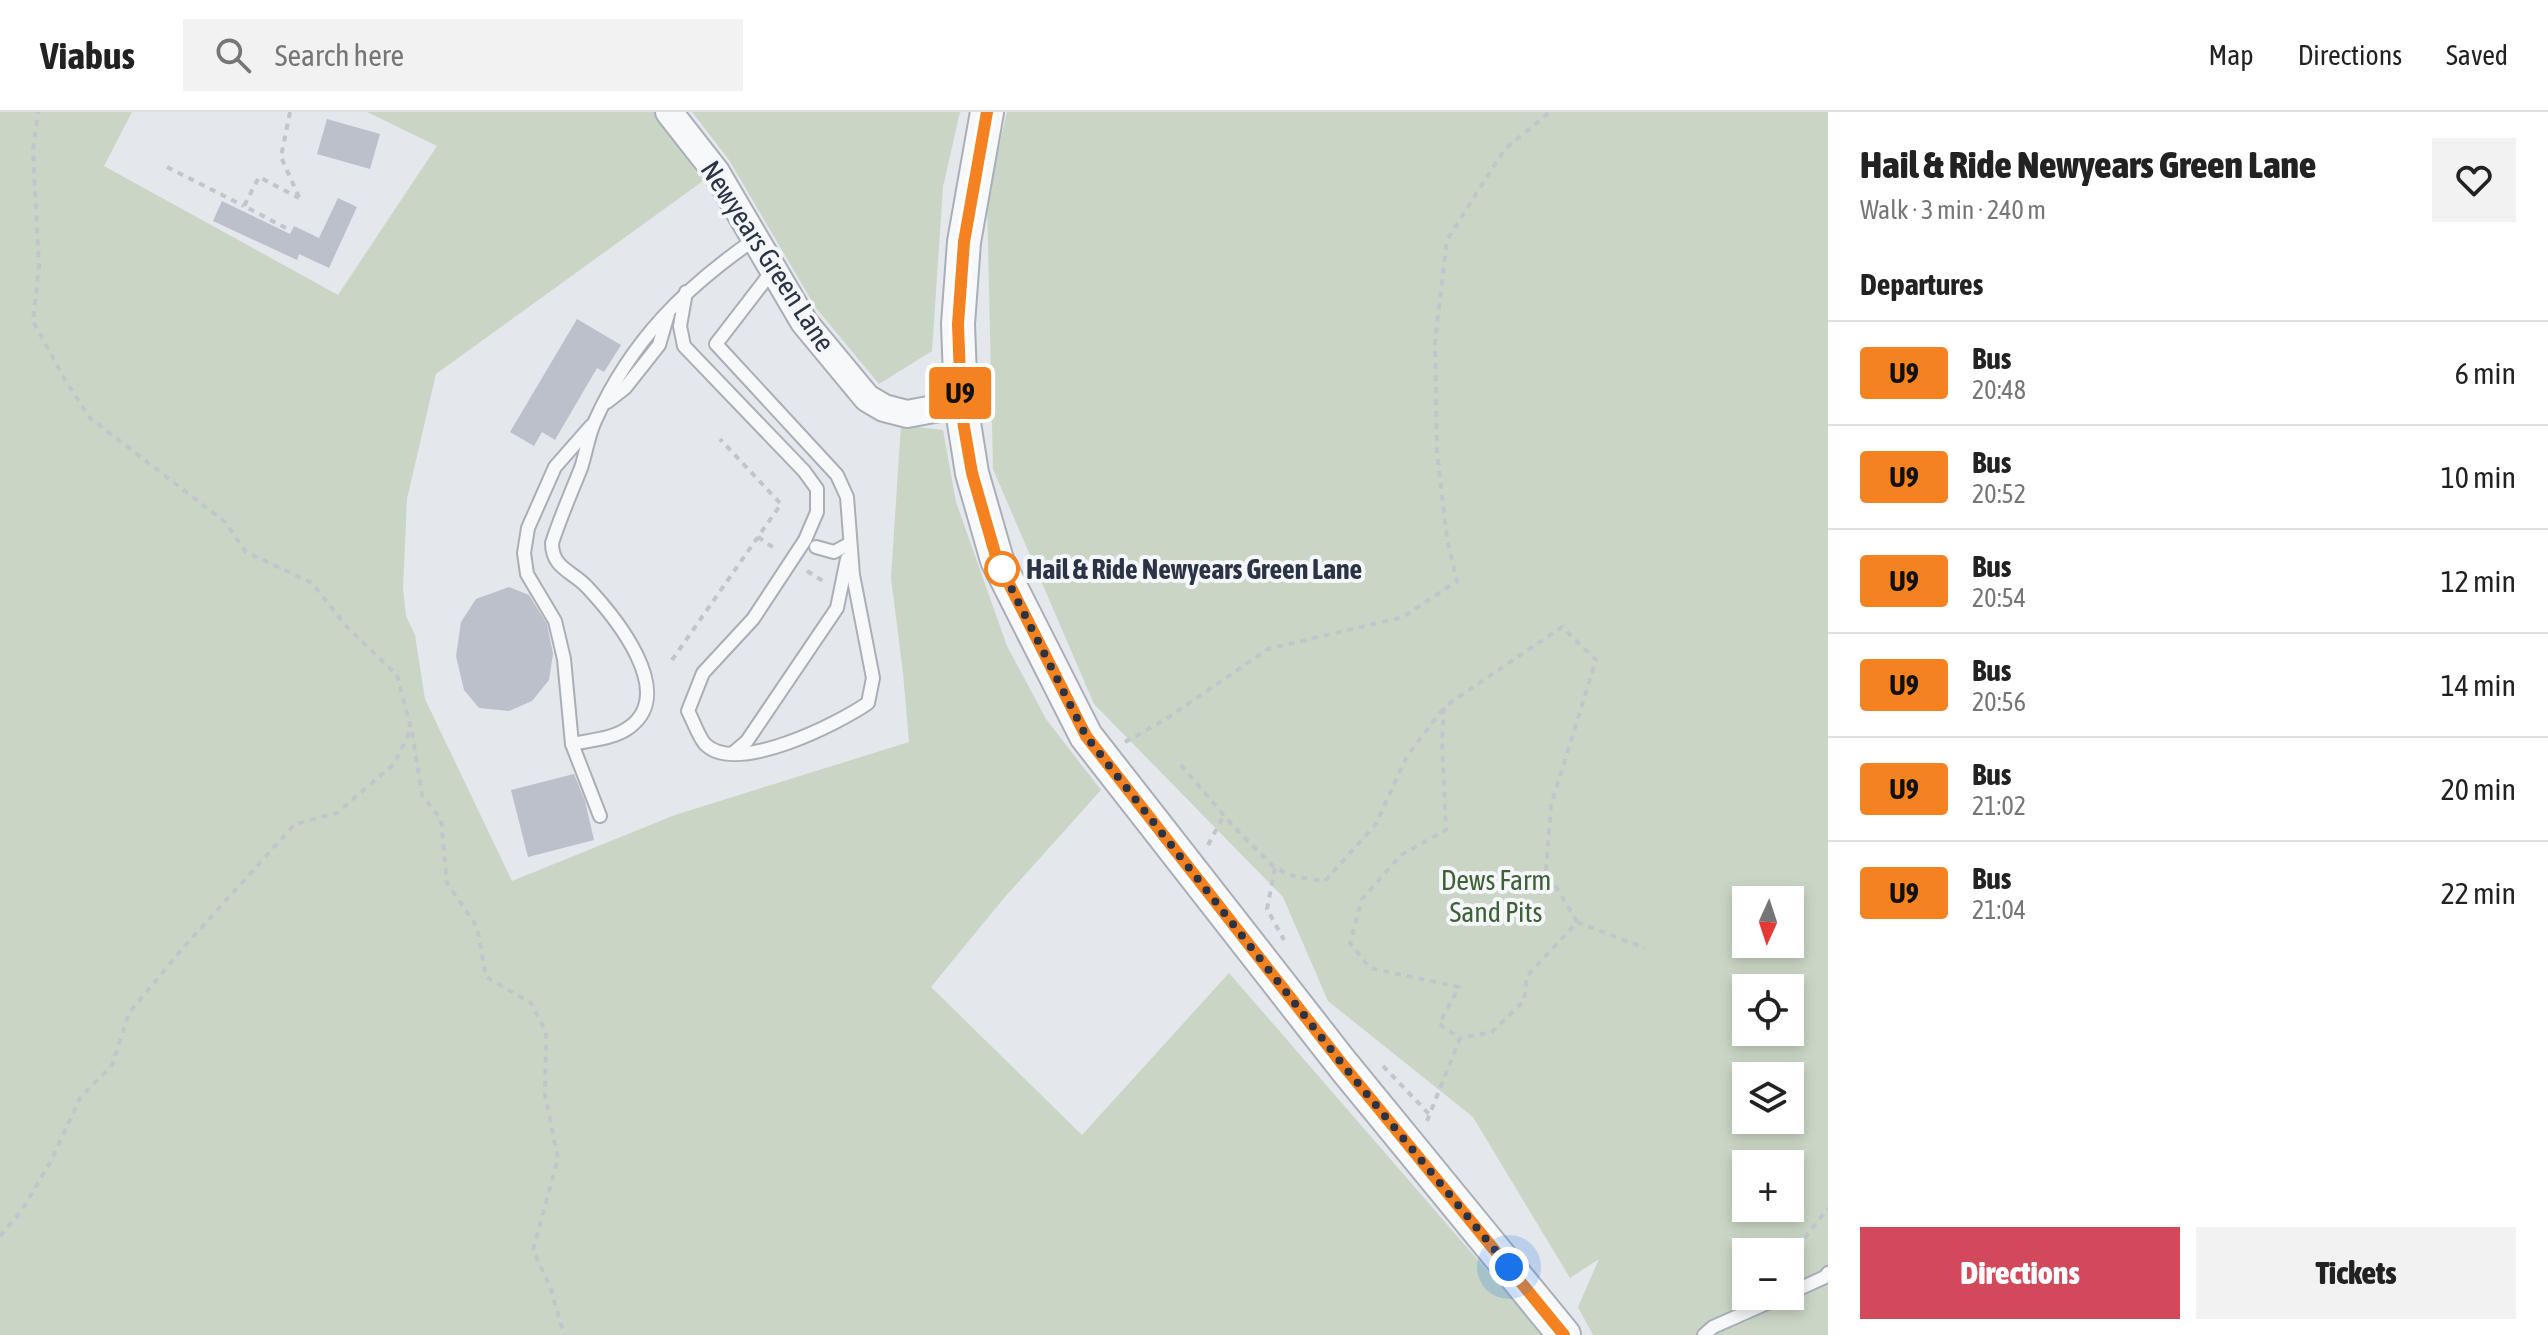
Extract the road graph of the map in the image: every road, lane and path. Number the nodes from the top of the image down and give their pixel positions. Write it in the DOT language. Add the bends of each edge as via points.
graph roads {
  1 [pos="38,112"];
  2 [pos="290,112"];
  3 [pos="669,112"];
  4 [pos="987,112"];
  5 [pos="1550,112"];
  6 [pos="167,167"];
  7 [pos="244,206"];
  8 [pos="286,228"];
  9 [pos="755,239"];
  10 [pos="773,270"];
  11 [pos="686,292"];
  12 [pos="961,404"];
  13 [pos="594,424"];
  14 [pos="720,439"];
  15 [pos="849,544"];
  16 [pos="816,547"];
  17 [pos="792,561"];
  18 [pos="829,585"];
  19 [pos="672,660"];
  20 [pos="1444,707"];
  21 [pos="411,729"];
  22 [pos="572,744"];
  23 [pos="733,753"];
  24 [pos="1102,756"];
  25 [pos="1181,765"];
  26 [pos="600,816"];
  27 [pos="1275,868"];
  28 [pos="1577,922"];
  29 [pos="1645,948"];
  30 [pos="1289,950"];
  31 [pos="1460,1038"];
  32 [pos="1380,1063"];
  33 [pos="1429,1114"];
  34 [pos="1416,1154"];
  35 [pos="1828,1208"];
  36 [pos="0,1236"];
  37 [pos="1804,1239"];
  38 [pos="1828,1273"];
  39 [pos="1804,1287"];
  40 [pos="1751,1310"];
  41 [pos="564,1335"];
  42 [pos="1564,1335"];
  43 [pos="1704,1335"];
  1 -- 21 [label="path" via="33,150 39,266 33,321 65,380 90,418 225,522 246,552 312,583 346,626 397,675"];
  2 -- 7 [label="path" via="281,157 299,198 259,177"];
  3 -- 9 [label="street, Newyears Green Lane" via="716,172"];
  4 -- 12 [label="street" via="964,242 958,324"];
  5 -- 24 [label="path" via="1504,150 1447,240 1435,341 1437,451 1457,581 1403,617 1268,649"];
  6 -- 7 [label="path"];
  7 -- 8 [label="path"];
  9 -- 10 [label="street, Newyears Green Lane"];
  9 -- 11 [label="lane"];
  10 -- 12 [label="street, Newyears Green Lane" via="804,322 867,398 907,414"];
  10 -- 15 [label="lane" via="716,344 837,475 847,497"];
  11 -- 13 [label="lane" via="624,368"];
  11 -- 17 [label="lane" via="680,326 684,346 817,489 817,512"];
  12 -- 24 [label="street" via="972,473 997,560 1086,736"];
  13 -- 22 [label="lane" via="555,467 528,528 524,553 527,574 555,621"];
  13 -- 22 [label="lane" via="552,554 556,564 587,586 636,652 647,694 632,726"];
  14 -- 19 [label="path" via="781,504"];
  15 -- 16 [label="lane" via="834,552"];
  15 -- 23 [label="lane" via="837,608 747,741"];
  15 -- 23 [label="lane" via="873,678 868,703 841,722 782,746"];
  17 -- 18 [label="path"];
  17 -- 23 [label="lane" via="753,619 703,673 688,711 705,745"];
  20 -- 27 [label="path" via="1407,756 1376,824 1325,881"];
  20 -- 28 [label="path" via="1562,627 1596,660 1551,805 1546,870"];
  20 -- 31 [label="path" via="1446,830 1401,855 1362,899 1350,943 1370,968 1459,987 1439,1024"];
  21 -- 36 [label="path" via="394,764 337,813 295,824 129,1013 112,1065 80,1098 51,1161"];
  21 -- 41 [label="path" via="422,795 441,819 447,883 477,927 486,977 531,1003 546,1032 545,1095 558,1158 533,1250"];
  22 -- 26 [label="lane"];
  24 -- 34 [label="street"];
  25 -- 27 [label="path"];
  27 -- 30 [label="path" via="1267,909"];
  28 -- 29 [label="path"];
  28 -- 31 [label="path" via="1527,976 1524,1001 1492,1032"];
  31 -- 33 [label="path"];
  32 -- 33 [label="path"];
  33 -- 34 [label="path"];
  34 -- 42 [label="street"];
  35 -- 37 [label="path"];
  38 -- 39 [label="lane"];
  40 -- 43 [label="lane"];
}
